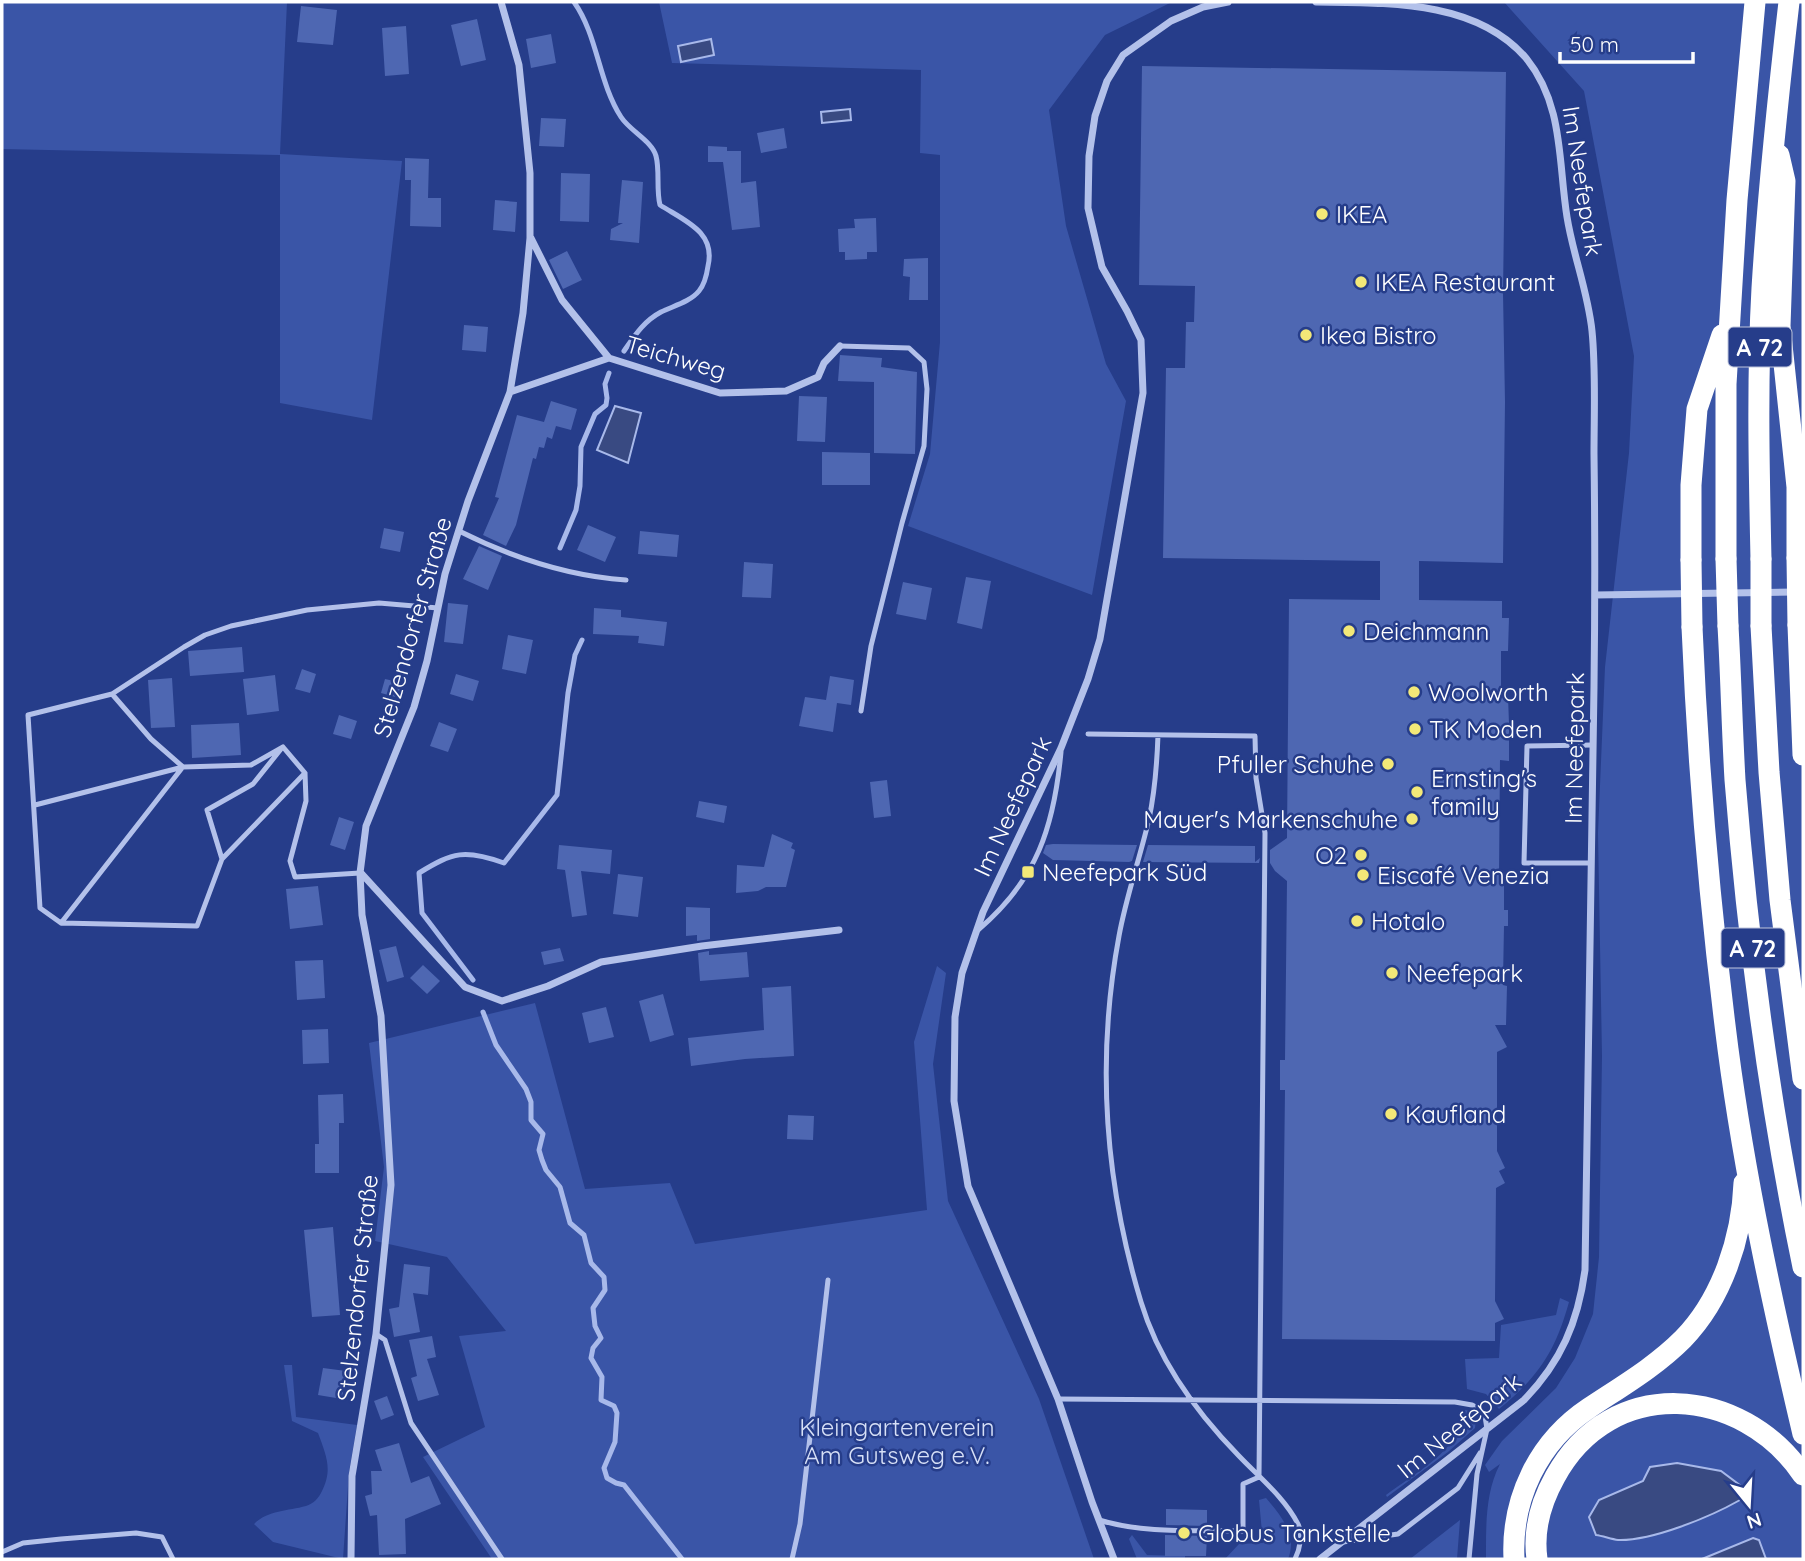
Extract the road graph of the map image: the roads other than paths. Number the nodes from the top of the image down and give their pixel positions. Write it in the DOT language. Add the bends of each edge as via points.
graph roads {
  1 [pos="501,2"];
  2 [pos="1228,2"];
  3 [pos="1316,2"];
  4 [pos="1755,2"];
  5 [pos="1789,2"];
  6 [pos="1774,136"];
  7 [pos="530,238"];
  8 [pos="1731,310"];
  9 [pos="840,346"];
  10 [pos="609,358"];
  11 [pos="510,392"];
  12 [pos="458,531"];
  13 [pos="626,580"];
  14 [pos="1803,592"];
  15 [pos="1595,595"];
  16 [pos="438,608"];
  17 [pos="112,694"];
  18 [pos="861,711"];
  19 [pos="1088,734"];
  20 [pos="1158,735"];
  21 [pos="1593,745"];
  22 [pos="283,747"];
  23 [pos="1061,748"];
  24 [pos="1803,755"];
  25 [pos="183,767"];
  26 [pos="305,773"];
  27 [pos="35,805"];
  28 [pos="222,859"];
  29 [pos="1591,863"];
  30 [pos="360,873"];
  31 [pos="61,923"];
  32 [pos="839,930"];
  33 [pos="976,932"];
  34 [pos="1803,1079"];
  35 [pos="1742,1142"];
  36 [pos="1803,1268"];
  37 [pos="828,1280"];
  38 [pos="376,1334"];
  39 [pos="1058,1399"];
  40 [pos="1189,1399"];
  41 [pos="1259,1399"];
  42 [pos="1487,1429"];
  43 [pos="1803,1434"];
  44 [pos="1481,1450"];
  45 [pos="1803,1475"];
  46 [pos="1259,1477"];
  47 [pos="1099,1520"];
  48 [pos="1342,1542"];
  49 [pos="2,1552"];
  50 [pos="173,1559"];
  51 [pos="351,1559"];
  52 [pos="502,1559"];
  53 [pos="792,1559"];
  54 [pos="1114,1559"];
  55 [pos="1295,1559"];
  56 [pos="1320,1559"];
  57 [pos="1469,1559"];
  58 [pos="1514,1559"];
  59 [pos="1536,1559"];
  1 -- 7 [label="street, Stelzendorfer Straße" via="519,65 529,161"];
  2 -- 23 [label="street, Im Neefepark" via="1171,21 1123,55 1095,116 1088,208 1102,267 1141,340 1143,393 1100,639"];
  3 -- 15 [label="street, Im Neefepark" via="1425,5 1487,25 1511,41 1549,94 1559,132 1568,222 1592,332"];
  4 -- 8 [label="highway, A 72"];
  5 -- 6 [label="highway, A 72"];
  6 -- 24 [label="highway, bridge" via="1785,181 1780,326 1797,487"];
  6 -- 34 [label="highway, A 72, bridge" via="1762,289 1761,626 1780,900"];
  7 -- 10 [label="street, Teichweg" via="562,300"];
  7 -- 11 [label="street, Stelzendorfer Straße"];
  8 -- 35 [label="highway, bridge" via="1697,409 1691,560 1704,841"];
  8 -- 36 [label="highway, A 72, bridge" via="1726,384 1726,559 1735,779 1775,1122"];
  9 -- 10 [label="street, Teichweg" via="818,377 786,391 720,393"];
  9 -- 18 [label="lane" via="909,348 923,362 927,389 924,446 871,646"];
  10 -- 11 [label="street, Teichweg"];
  11 -- 12 [label="street, Stelzendorfer Straße"];
  12 -- 13 [label="lane" via="568,573"];
  12 -- 16 [label="street, Stelzendorfer Straße"];
  14 -- 15 [label="street"];
  15 -- 21 [label="street, Im Neefepark"];
  16 -- 17 [label="lane" via="367,604 306,610 231,626 184,647"];
  16 -- 30 [label="street, Stelzendorfer Straße" via="414,706 366,826"];
  17 -- 25 [label="lane"];
  17 -- 27 [label="lane" via="29,715"];
  19 -- 20 [label="lane"];
  20 -- 40 [label="lane" via="1149,818 1112,975 1106,1102 1114,1186 1131,1271 1162,1357"];
  20 -- 41 [label="lane" via="1255,736 1265,833"];
  21 -- 29 [label="street, Im Neefepark"];
  21 -- 29 [label="lane" via="1527,746 1524,863"];
  22 -- 25 [label="lane" via="251,765"];
  22 -- 26 [label="lane"];
  22 -- 28 [label="lane" via="253,784 207,810"];
  23 -- 33 [label="street, Im Neefepark"];
  23 -- 33 [label="lane" via="1058,785 1042,844 1017,891"];
  25 -- 27 [label="lane"];
  25 -- 31 [label="lane"];
  26 -- 28 [label="lane"];
  26 -- 30 [label="lane" via="306,801 290,861 295,877"];
  27 -- 31 [label="lane" via="40,908"];
  28 -- 31 [label="lane" via="197,926"];
  29 -- 42 [label="street, Im Neefepark" via="1586,1270 1580,1306 1557,1359 1541,1382"];
  30 -- 32 [label="street" via="465,987 502,1001 601,962"];
  30 -- 38 [label="street, Stelzendorfer Straße" via="362,915 381,1016 391,1185"];
  33 -- 39 [label="street, Im Neefepark" via="962,973 955,1017 954,1101 960,1144 968,1186"];
  35 -- 43 [label="highway"];
  35 -- 58 [label="highway" via="1745,1185 1735,1243 1716,1294 1703,1317 1662,1359 1587,1409 1548,1446 1524,1489 1513,1540"];
  37 -- 53 [label="lane"];
  38 -- 51 [label="street, Stelzendorfer Straße" via="352,1476"];
  38 -- 52 [label="lane" via="385,1340 411,1423"];
  39 -- 40 [label="lane"];
  39 -- 47 [label="street, Im Neefepark"];
  40 -- 41 [label="lane"];
  40 -- 46 [label="lane"];
  41 -- 42 [label="lane" via="1455,1402 1481,1410"];
  41 -- 46 [label="lane"];
  42 -- 44 [label="lane"];
  42 -- 48 [label="street, Im Neefepark"];
  44 -- 48 [label="lane" via="1458,1488 1398,1534"];
  44 -- 57 [label="lane"];
  45 -- 59 [label="highway" via="1772,1439 1723,1410 1670,1404 1619,1416 1574,1449 1546,1493 1538,1521"];
  46 -- 47 [label="lane" via="1243,1484 1242,1531 1143,1530"];
  46 -- 55 [label="lane" via="1300,1526"];
  47 -- 54 [label="street, Im Neefepark"];
  48 -- 56 [label="street, Im Neefepark"];
  49 -- 50 [label="lane" via="23,1544 136,1533 162,1537"];
}
